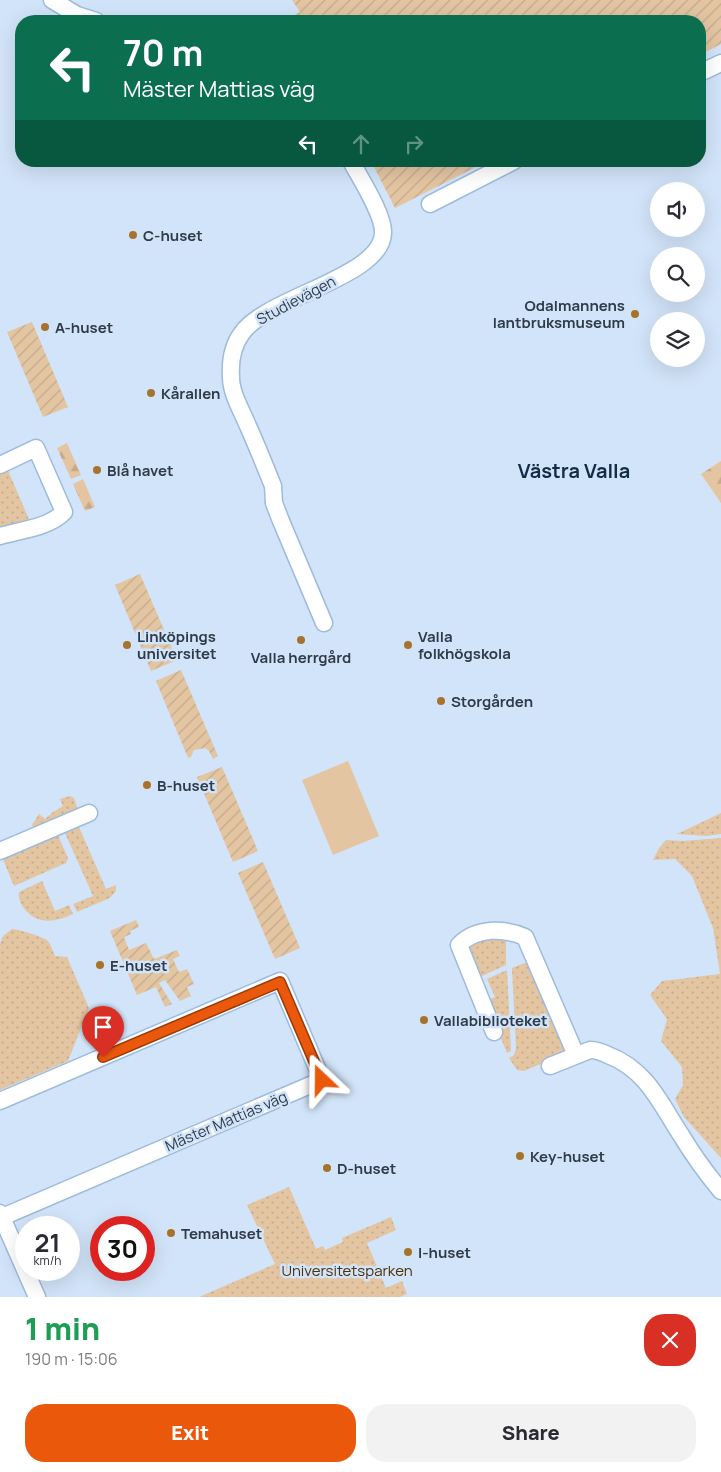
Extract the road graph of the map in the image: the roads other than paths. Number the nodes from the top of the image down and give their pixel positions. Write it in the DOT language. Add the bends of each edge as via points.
graph roads {
  1 [pos="52,0"];
  2 [pos="77,15"];
  3 [pos="721,63"];
  4 [pos="706,70"];
  5 [pos="354,167"];
  6 [pos="502,167"];
  7 [pos="430,204"];
  8 [pos="0,465"];
  9 [pos="0,536"];
  10 [pos="324,623"];
  11 [pos="89,813"];
  12 [pos="0,851"];
  13 [pos="494,1032"];
  14 [pos="576,1055"];
  15 [pos="550,1066"];
  16 [pos="0,1101"];
  17 [pos="721,1191"];
  18 [pos="1,1216"];
  19 [pos="37,1297"];
  1 -- 2 [label="street"];
  3 -- 4 [label="street"];
  5 -- 10 [label="street, Studievägen" via="380,216 384,235 378,250 363,264 267,312 250,324 238,340 231,365 232,387 273,486 274,503"];
  6 -- 7 [label="street"];
  8 -- 9 [label="street" via="36,448 64,512 48,523"];
  11 -- 12 [label="street"];
  13 -- 14 [label="street" via="459,945 471,936 500,930 524,937"];
  14 -- 15 [label="street"];
  14 -- 17 [label="street" via="596,1050 622,1061 646,1081 704,1171"];
  16 -- 18 [label="street, Mäster Mattias väg" via="280,982 322,1080"];
  18 -- 19 [label="street"];
}
